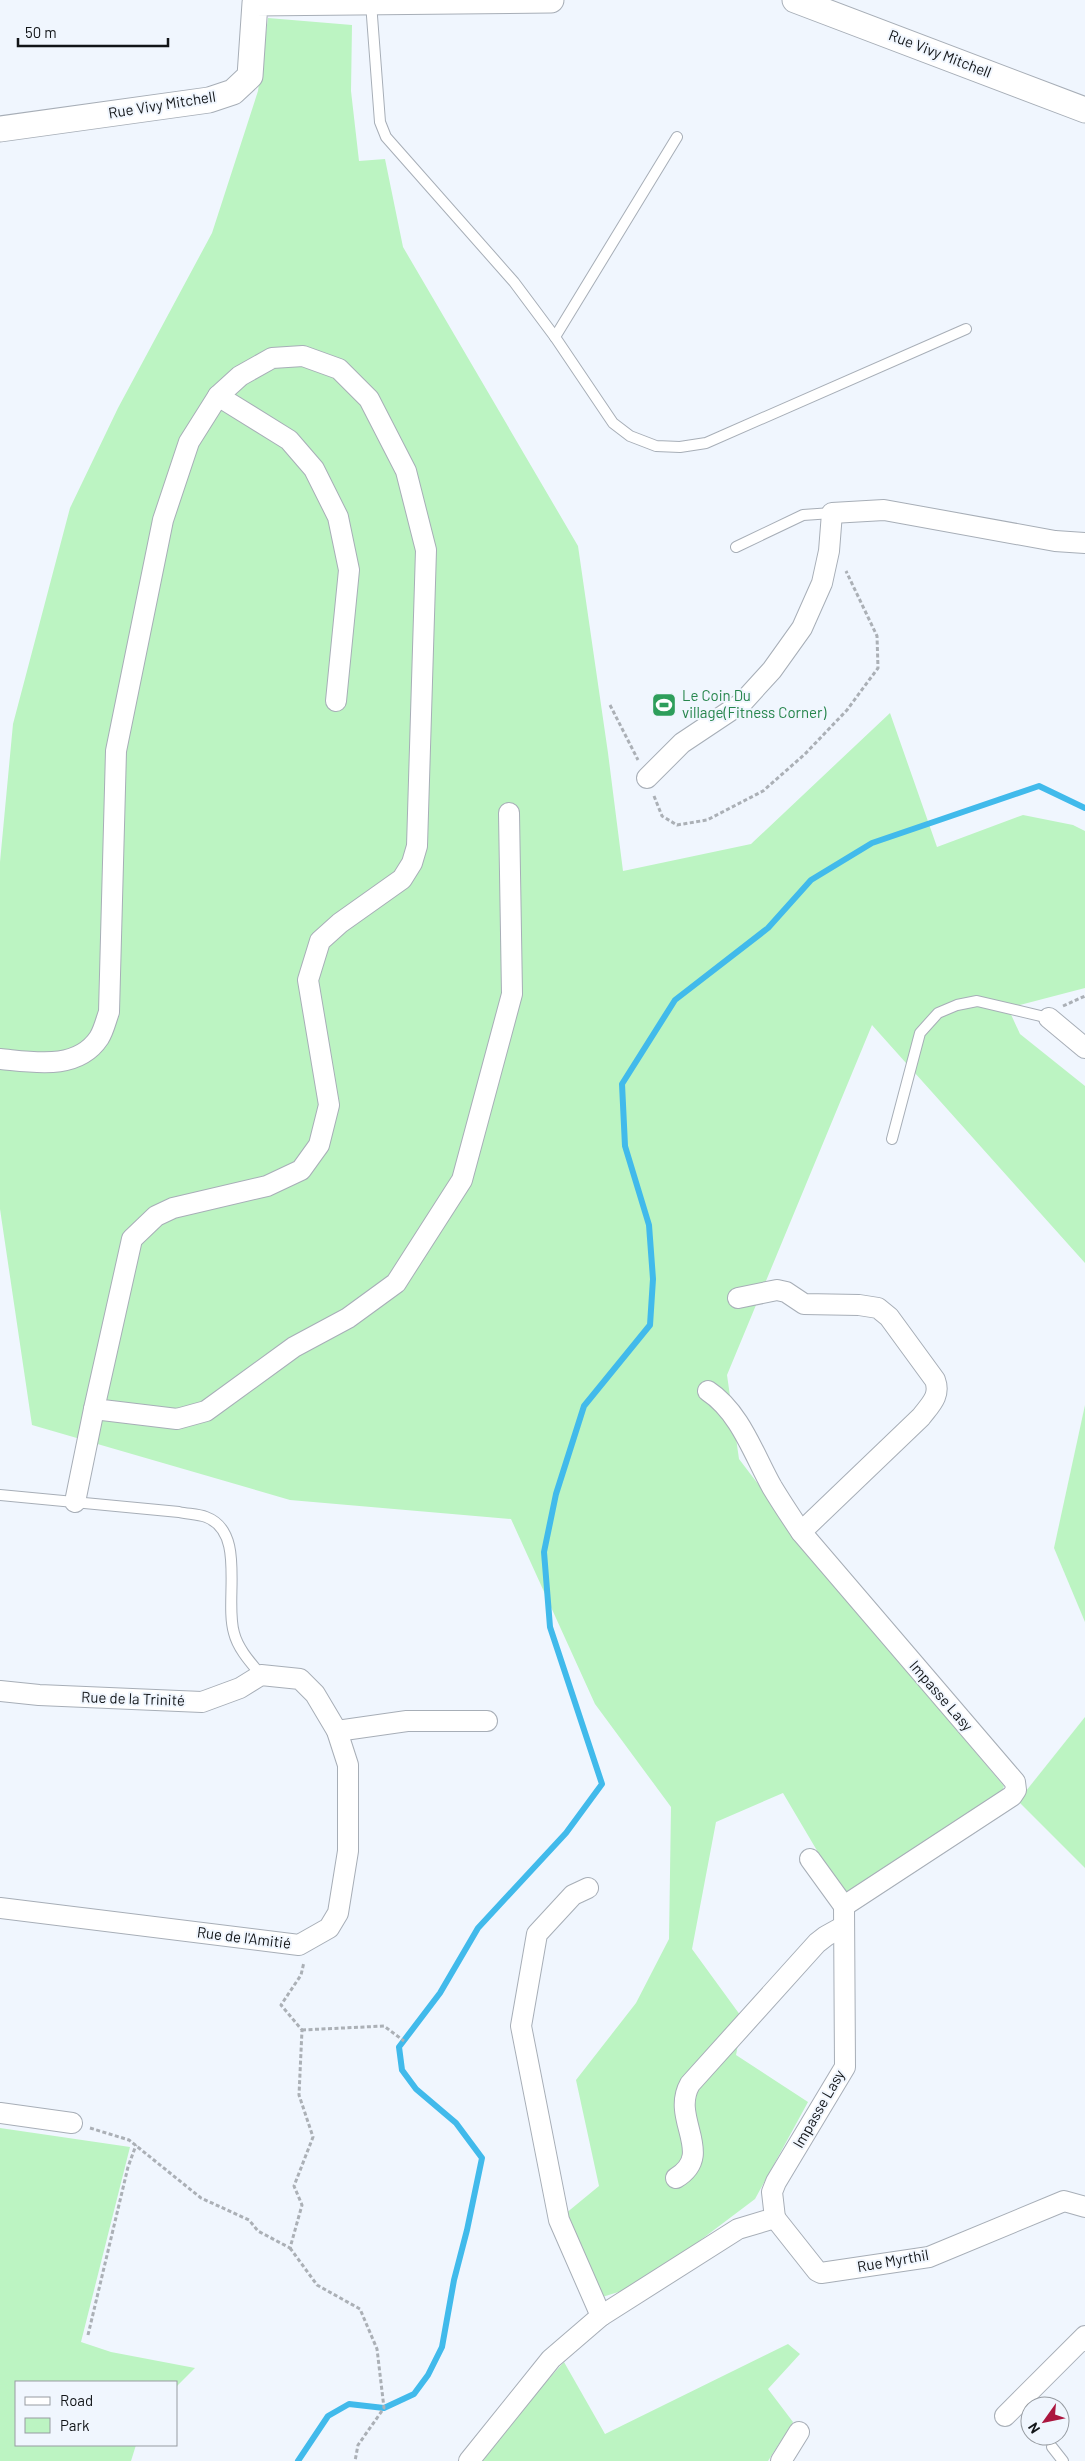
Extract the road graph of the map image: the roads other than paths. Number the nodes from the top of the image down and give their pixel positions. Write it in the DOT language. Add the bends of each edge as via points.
graph roads {
  1 [pos="551,0"];
  2 [pos="795,0"];
  3 [pos="255,2"];
  4 [pos="371,3"];
  5 [pos="1085,110"];
  6 [pos="0,129"];
  7 [pos="677,137"];
  8 [pos="966,328"];
  9 [pos="555,337"];
  10 [pos="218,396"];
  11 [pos="832,513"];
  12 [pos="1085,543"];
  13 [pos="736,546"];
  14 [pos="336,701"];
  15 [pos="647,778"];
  16 [pos="509,813"];
  17 [pos="1049,1018"];
  18 [pos="1085,1048"];
  19 [pos="0,1059"];
  20 [pos="892,1139"];
  21 [pos="738,1298"];
  22 [pos="708,1392"];
  23 [pos="94,1409"];
  24 [pos="0,1495"];
  25 [pos="75,1502"];
  26 [pos="801,1532"];
  27 [pos="261,1675"];
  28 [pos="0,1691"];
  29 [pos="487,1721"];
  30 [pos="337,1731"];
  31 [pos="810,1859"];
  32 [pos="588,1888"];
  33 [pos="0,1908"];
  34 [pos="844,1916"];
  35 [pos="0,2113"];
  36 [pos="72,2123"];
  37 [pos="676,2178"];
  38 [pos="1085,2207"];
  39 [pos="775,2218"];
  40 [pos="601,2316"];
  41 [pos="1085,2336"];
  42 [pos="1005,2416"];
  43 [pos="799,2432"];
  44 [pos="1052,2447"];
  45 [pos="469,2461"];
  46 [pos="781,2461"];
  47 [pos="1062,2461"];
  1 -- 4 [label="street, Rue Vivy Mitchell"];
  2 -- 5 [label="street, Rue Vivy Mitchell"];
  3 -- 4 [label="street, Rue Vivy Mitchell"];
  3 -- 6 [label="street, Rue Vivy Mitchell" via="250,76 233,92 209,100"];
  4 -- 9 [label="lane" via="380,122 386,137 514,282"];
  7 -- 9 [label="lane"];
  8 -- 9 [label="lane" via="706,443 680,447 656,446 630,436 613,423"];
  10 -- 14 [label="street" via="290,440 314,469 338,517 349,570"];
  10 -- 19 [label="street" via="189,442 163,520 116,750 110,1012 99,1038 79,1055 46,1063"];
  10 -- 23 [label="street" via="240,376 272,358 303,356 339,369 369,399 406,472 426,550 417,846 402,879 320,941 308,980 328,1105 319,1145 301,1170 267,1186 173,1208 156,1216 132,1239"];
  11 -- 12 [label="street" via="884,510 1055,541"];
  11 -- 13 [label="lane" via="803,514"];
  11 -- 15 [label="street" via="822,583 806,619 772,670 742,703 682,743"];
  16 -- 23 [label="street" via="512,994 462,1180 396,1283 348,1318 294,1347 206,1411 177,1419"];
  17 -- 18 [label="street"];
  17 -- 20 [label="lane" via="977,1001 938,1013 920,1033"];
  21 -- 26 [label="street" via="777,1290 804,1304 878,1308 889,1317 938,1388 936,1397 921,1417"];
  22 -- 26 [label="street" via="723,1402"];
  23 -- 25 [label="street"];
  24 -- 25 [label="lane"];
  25 -- 27 [label="lane" via="205,1516 221,1526 230,1544 234,1633 242,1651"];
  26 -- 34 [label="street, Impasse Lasy" via="1015,1782 1016,1790"];
  27 -- 28 [label="street, Rue de la Trinité" via="202,1702"];
  27 -- 30 [label="street, Rue de l'Amitié" via="300,1679 315,1694"];
  29 -- 30 [label="street" via="407,1722"];
  30 -- 33 [label="street, Rue de l'Amitié" via="348,1765 348,1851 338,1913 329,1928 298,1945"];
  31 -- 34 [label="street"];
  32 -- 40 [label="street" via="573,1895 537,1934 521,2026 559,2220"];
  34 -- 37 [label="street" via="690,2084 683,2108 693,2160 685,2173"];
  34 -- 39 [label="street, Impasse Lasy" via="845,2067 776,2182 772,2192"];
  35 -- 36 [label="street"];
  38 -- 39 [label="street, Rue Myrthil" via="1064,2201 929,2257 821,2273"];
  39 -- 40 [label="street" via="738,2229"];
  40 -- 45 [label="street" via="551,2359"];
  41 -- 42 [label="street"];
  43 -- 46 [label="street"];
  44 -- 47 [label="lane"];
}
